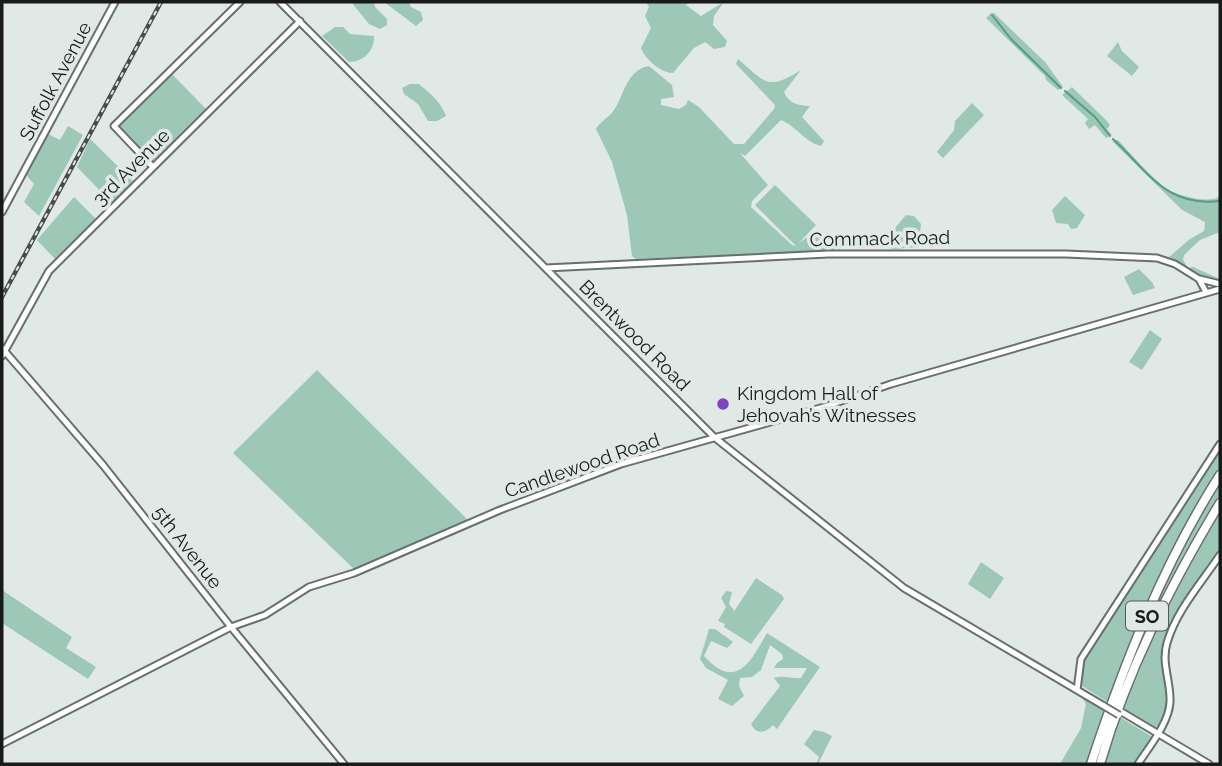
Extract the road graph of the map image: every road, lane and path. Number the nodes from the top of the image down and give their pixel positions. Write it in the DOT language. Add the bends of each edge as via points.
graph roads {
  1 [pos="115,2"];
  2 [pos="240,2"];
  3 [pos="280,2"];
  4 [pos="300,21"];
  5 [pos="153,167"];
  6 [pos="2,212"];
  7 [pos="565,267"];
  8 [pos="547,268"];
  9 [pos="1191,275"];
  10 [pos="555,277"];
  11 [pos="1199,279"];
  12 [pos="1220,286"];
  13 [pos="1205,293"];
  14 [pos="3,352"];
  15 [pos="714,437"];
  16 [pos="1220,444"];
  17 [pos="1220,475"];
  18 [pos="1220,503"];
  19 [pos="1220,555"];
  20 [pos="231,627"];
  21 [pos="1077,688"];
  22 [pos="1156,734"];
  23 [pos="2,744"];
  24 [pos="344,764"];
  25 [pos="1091,764"];
  26 [pos="1100,764"];
  27 [pos="1138,764"];
  28 [pos="1209,764"];
  1 -- 6 [label="street, Suffolk Avenue"];
  2 -- 5 [label="street" via="114,126"];
  3 -- 4 [label="street, Brentwood Road"];
  4 -- 5 [label="street, 3rd Avenue"];
  4 -- 8 [label="street, Brentwood Road"];
  5 -- 14 [label="street, 3rd Avenue" via="50,271"];
  7 -- 8 [label="street, Commack Road"];
  7 -- 9 [label="street, Commack Road" via="815,254 1032,253 1157,258"];
  7 -- 10 [label="street"];
  8 -- 10 [label="street, Brentwood Road"];
  9 -- 11 [label="street, Commack Road"];
  9 -- 13 [label="street, Commack Road"];
  10 -- 15 [label="street, Brentwood Road"];
  11 -- 12 [label="street, Commack Road"];
  11 -- 13 [label="street"];
  12 -- 13 [label="street"];
  13 -- 15 [label="street, Candlewood Road"];
  14 -- 20 [label="street, 5th Avenue" via="103,465"];
  15 -- 20 [label="street, Candlewood Road" via="621,464 500,510 309,587 265,615"];
  15 -- 21 [label="street, Brentwood Road" via="904,588"];
  16 -- 21 [label="street" via="1085,652"];
  17 -- 25 [label="highway, SO" via="1158,591"];
  18 -- 26 [label="highway, SO" via="1144,644"];
  19 -- 22 [label="street" via="1182,611 1166,645 1170,703"];
  20 -- 23 [label="street, Candlewood Road"];
  20 -- 24 [label="street, 5th Avenue"];
  21 -- 22 [label="street, Brentwood Road, bridge"];
  22 -- 27 [label="street"];
  22 -- 28 [label="street, Brentwood Road"];
}
